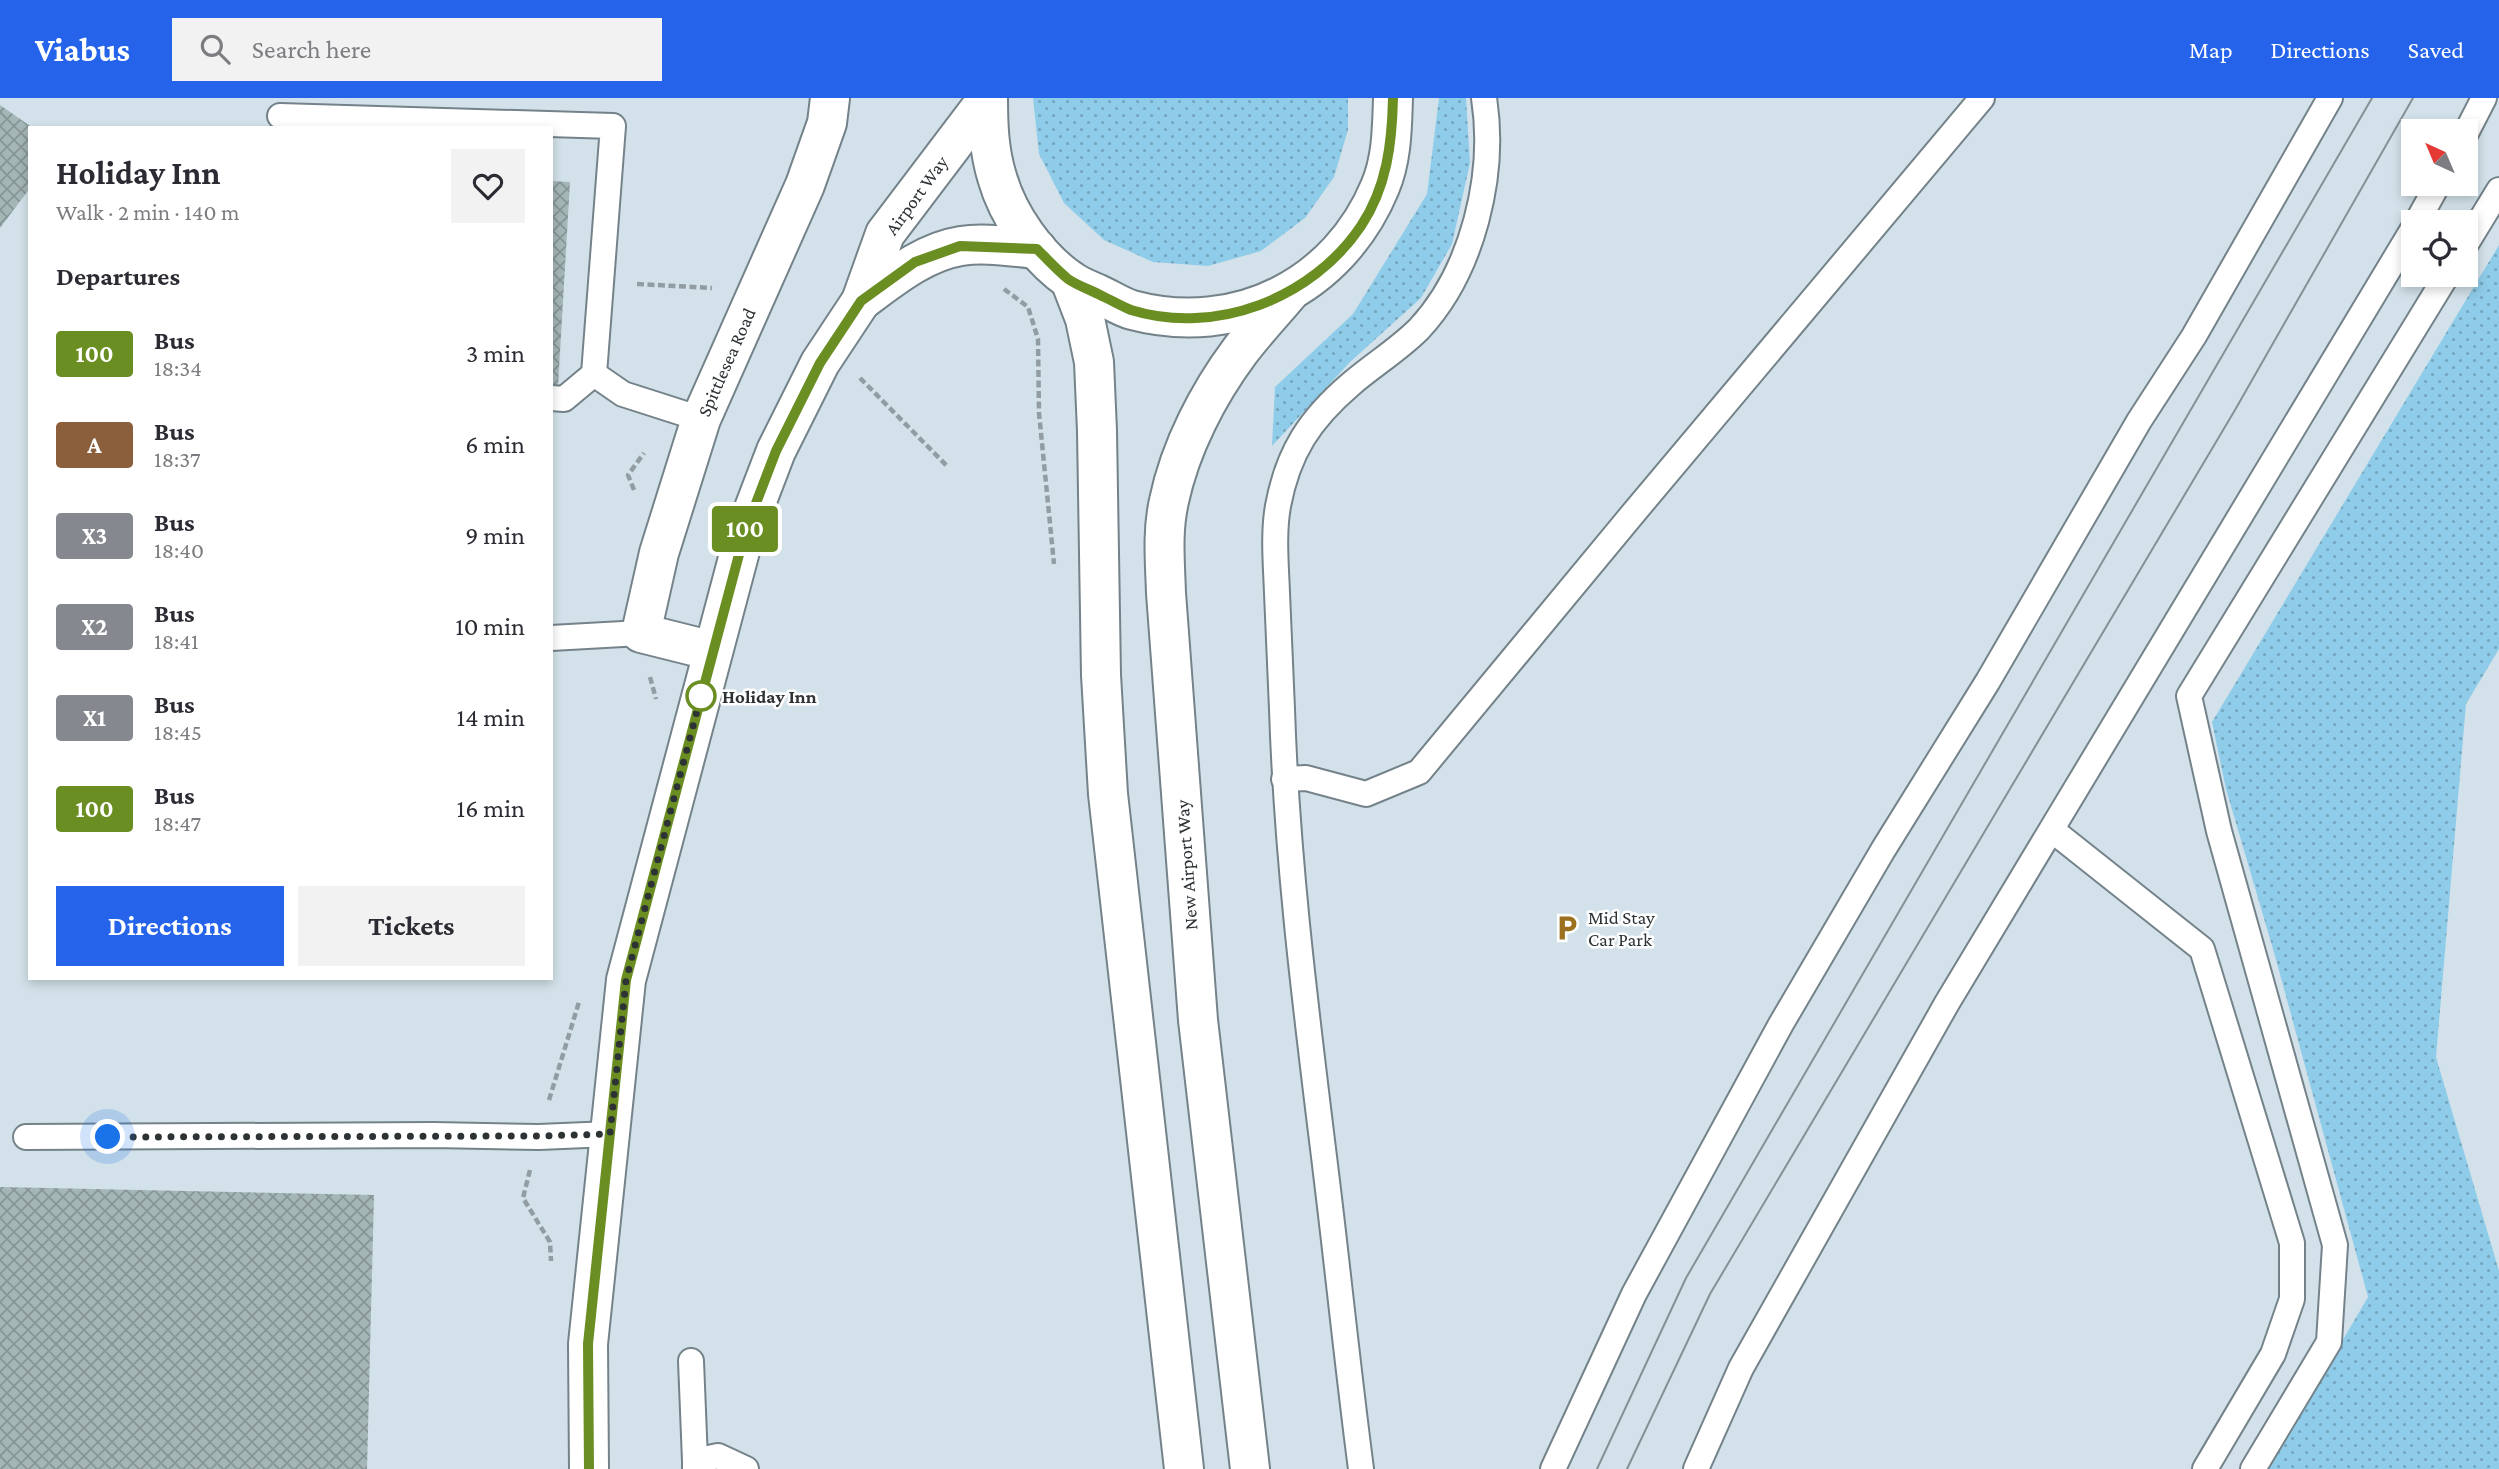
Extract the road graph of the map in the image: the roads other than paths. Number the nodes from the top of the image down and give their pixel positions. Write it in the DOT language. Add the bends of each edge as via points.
graph roads {
  1 [pos="830,98"];
  2 [pos="988,98"];
  3 [pos="1393,98"];
  4 [pos="1484,98"];
  5 [pos="1982,98"];
  6 [pos="2330,98"];
  7 [pos="2484,98"];
  8 [pos="280,116"];
  9 [pos="2473,119"];
  10 [pos="2499,190"];
  11 [pos="2478,224"];
  12 [pos="1037,249"];
  13 [pos="2401,249"];
  14 [pos="1070,280"];
  15 [pos="2440,287"];
  16 [pos="1289,293"];
  17 [pos="861,301"];
  18 [pos="594,374"];
  19 [pos="553,398"];
  20 [pos="701,419"];
  21 [pos="641,634"];
  22 [pos="553,638"];
  23 [pos="713,651"];
  24 [pos="1284,779"];
  25 [pos="2052,830"];
  26 [pos="610,1134"];
  27 [pos="26,1137"];
  28 [pos="691,1361"];
  29 [pos="695,1465"];
  30 [pos="589,1469"];
  31 [pos="746,1469"];
  32 [pos="1184,1469"];
  33 [pos="1250,1469"];
  34 [pos="1361,1469"];
  35 [pos="1553,1469"];
  36 [pos="1696,1469"];
  37 [pos="2205,1469"];
  38 [pos="2253,1469"];
  1 -- 20 [label="main road, Spittlesea Road" via="827,123 805,185"];
  2 -- 12 [label="main road" via="988,138 997,178 1013,216"];
  2 -- 17 [label="main road, Airport Way" via="885,234"];
  3 -- 16 [label="main road" via="1392,142 1381,185 1362,225 1333,260"];
  4 -- 24 [label="lane" via="1488,155 1479,213 1466,253 1420,327 1327,407 1296,446 1289,466 1278,508 1276,560"];
  5 -- 24 [label="lane" via="1419,772 1366,794 1306,779"];
  6 -- 35 [label="lane" via="2193,336 1774,1035 1634,1294"];
  7 -- 9 [label="lane"];
  8 -- 18 [label="lane" via="612,126"];
  10 -- 11 [label="lane"];
  12 -- 14 [label="main road"];
  12 -- 17 [label="main road, Airport Way" via="960,246 915,262"];
  13 -- 25 [label="lane"];
  14 -- 16 [label="main road" via="1130,309 1172,318 1216,317"];
  14 -- 32 [label="main road" via="1094,362 1108,794"];
  15 -- 38 [label="lane" via="2189,695 2220,831 2335,1245 2329,1342"];
  16 -- 33 [label="main road, New Airport Way" via="1240,351 1183,452 1168,502 1164,540 1198,1020"];
  17 -- 23 [label="main road, Airport Way" via="830,348 776,451 745,532"];
  18 -- 19 [label="lane" via="564,399"];
  18 -- 20 [label="lane" via="623,394"];
  20 -- 21 [label="main road, Spittlesea Road" via="659,553"];
  21 -- 22 [label="lane"];
  21 -- 23 [label="main road"];
  23 -- 26 [label="main road, Airport Way" via="626,980"];
  24 -- 34 [label="lane" via="1309,1039"];
  25 -- 36 [label="lane" via="1998,914 1839,1191 1741,1368"];
  25 -- 37 [label="lane" via="2202,949 2292,1243 2292,1299 2273,1354"];
  26 -- 27 [label="lane"];
  26 -- 30 [label="main road, Airport Way" via="588,1344"];
  28 -- 29 [label="lane"];
  29 -- 31 [label="lane" via="718,1456"];
}
